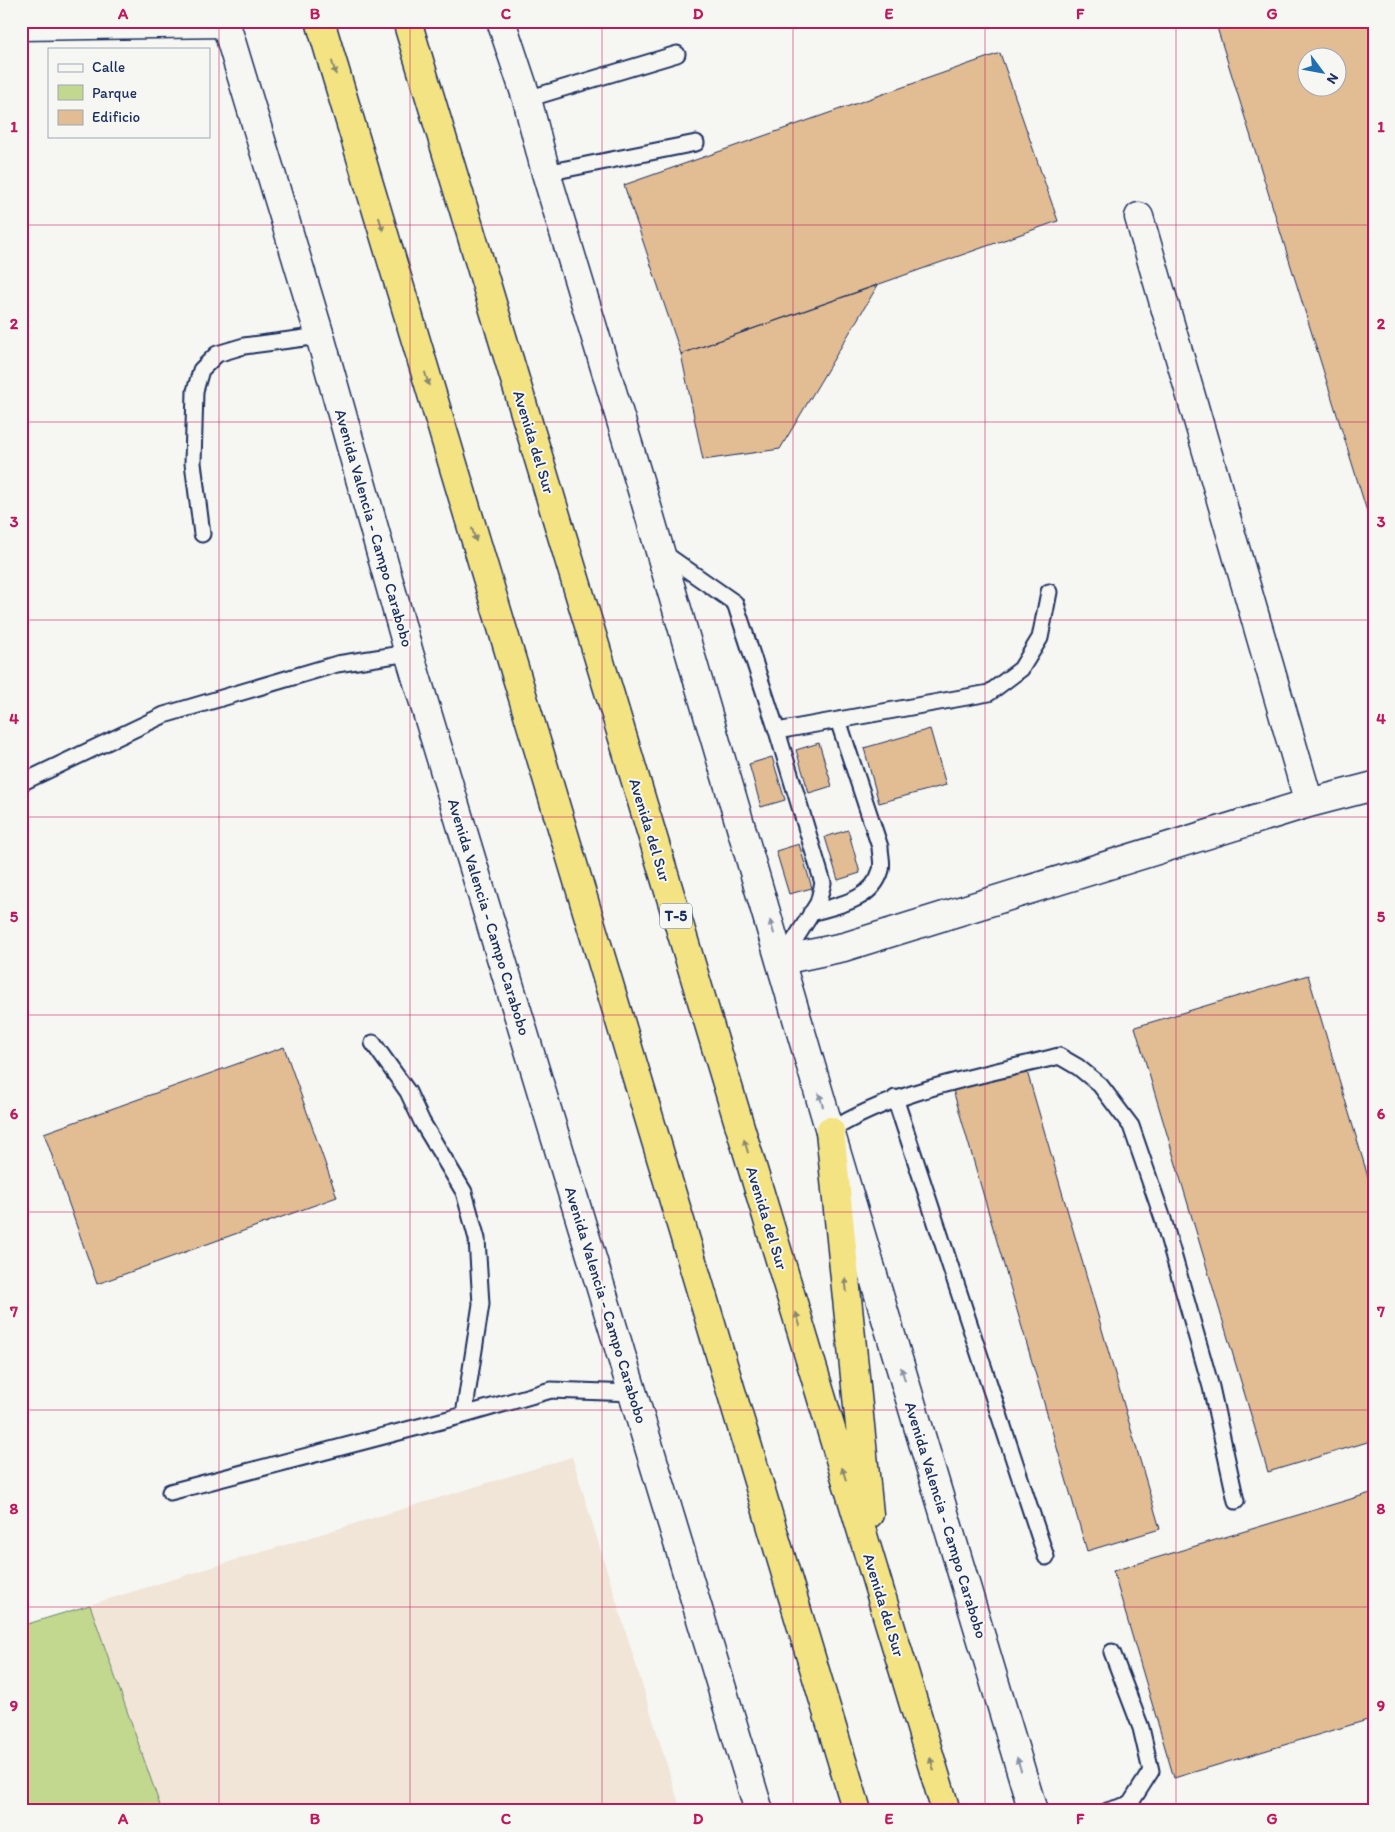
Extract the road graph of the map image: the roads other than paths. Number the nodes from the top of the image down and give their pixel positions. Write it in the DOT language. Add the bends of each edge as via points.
graph roads {
  1 [pos="320,21"];
  2 [pos="407,21"];
  3 [pos="501,21"];
  4 [pos="225,22"];
  5 [pos="21,26"];
  6 [pos="677,54"];
  7 [pos="527,99"];
  8 [pos="696,143"];
  9 [pos="546,173"];
  10 [pos="1140,217"];
  11 [pos="320,336"];
  12 [pos="202,534"];
  13 [pos="660,550"];
  14 [pos="1049,592"];
  15 [pos="409,652"];
  16 [pos="838,720"];
  17 [pos="777,732"];
  18 [pos="21,783"];
  19 [pos="1374,786"];
  20 [pos="1309,803"];
  21 [pos="811,913"];
  22 [pos="782,960"];
  23 [pos="372,1043"];
  24 [pos="895,1098"];
  25 [pos="830,1131"];
  26 [pos="632,1393"];
  27 [pos="464,1416"];
  28 [pos="170,1492"];
  29 [pos="1236,1501"];
  30 [pos="1046,1557"];
  31 [pos="875,1577"];
  32 [pos="1112,1652"];
  33 [pos="759,1811"];
  34 [pos="857,1811"];
  35 [pos="946,1811"];
  36 [pos="1033,1811"];
  37 [pos="1107,1811"];
  1 -- 34 [label="highway, one-way"];
  31 -- 2 [label="highway, Avenida del Sur / T-5, one-way"];
  3 -- 7 [label="street, Avenida Valencia - Campo Carabobo"];
  4 -- 5 [label="street"];
  4 -- 11 [label="street, Avenida Valencia - Campo Carabobo"];
  6 -- 7 [label="lane"];
  7 -- 9 [label="street, Avenida Valencia - Campo Carabobo"];
  8 -- 9 [label="lane"];
  9 -- 13 [label="street, Avenida Valencia - Campo Carabobo"];
  10 -- 20 [label="street"];
  11 -- 12 [label="lane" via="244,346 217,354 201,370 195,391 194,463"];
  11 -- 15 [label="street, Avenida Valencia - Campo Carabobo"];
  13 -- 17 [label="lane" via="735,603"];
  22 -- 13 [label="street, Avenida Valencia - Campo Carabobo, one-way"];
  14 -- 16 [label="lane" via="1040,638 1022,669 989,692"];
  15 -- 18 [label="lane" via="337,664 164,715"];
  15 -- 26 [label="street, Avenida Valencia - Campo Carabobo"];
  16 -- 17 [label="lane"];
  16 -- 21 [label="lane" via="880,847 882,868 876,882 863,896"];
  17 -- 21 [label="lane" via="823,883"];
  19 -- 20 [label="street"];
  20 -- 22 [label="street" via="844,947"];
  21 -- 22 [label="lane"];
  25 -- 22 [label="street, Avenida Valencia - Campo Carabobo, one-way"];
  23 -- 27 [label="lane" via="408,1092 464,1192 477,1240 481,1304"];
  24 -- 25 [label="lane" via="857,1114"];
  24 -- 29 [label="lane" via="1059,1056 1100,1085 1131,1126 1164,1219 1211,1388"];
  24 -- 30 [label="lane"];
  31 -- 25 [label="highway, one-way"];
  36 -- 25 [label="street, Avenida Valencia - Campo Carabobo, one-way"];
  26 -- 27 [label="lane" via="551,1390"];
  26 -- 33 [label="street, Avenida Valencia - Campo Carabobo"];
  27 -- 28 [label="lane"];
  35 -- 31 [label="highway, Avenida del Sur / T-5, one-way"];
  32 -- 37 [label="lane" via="1141,1728 1151,1771 1130,1804"];
}
